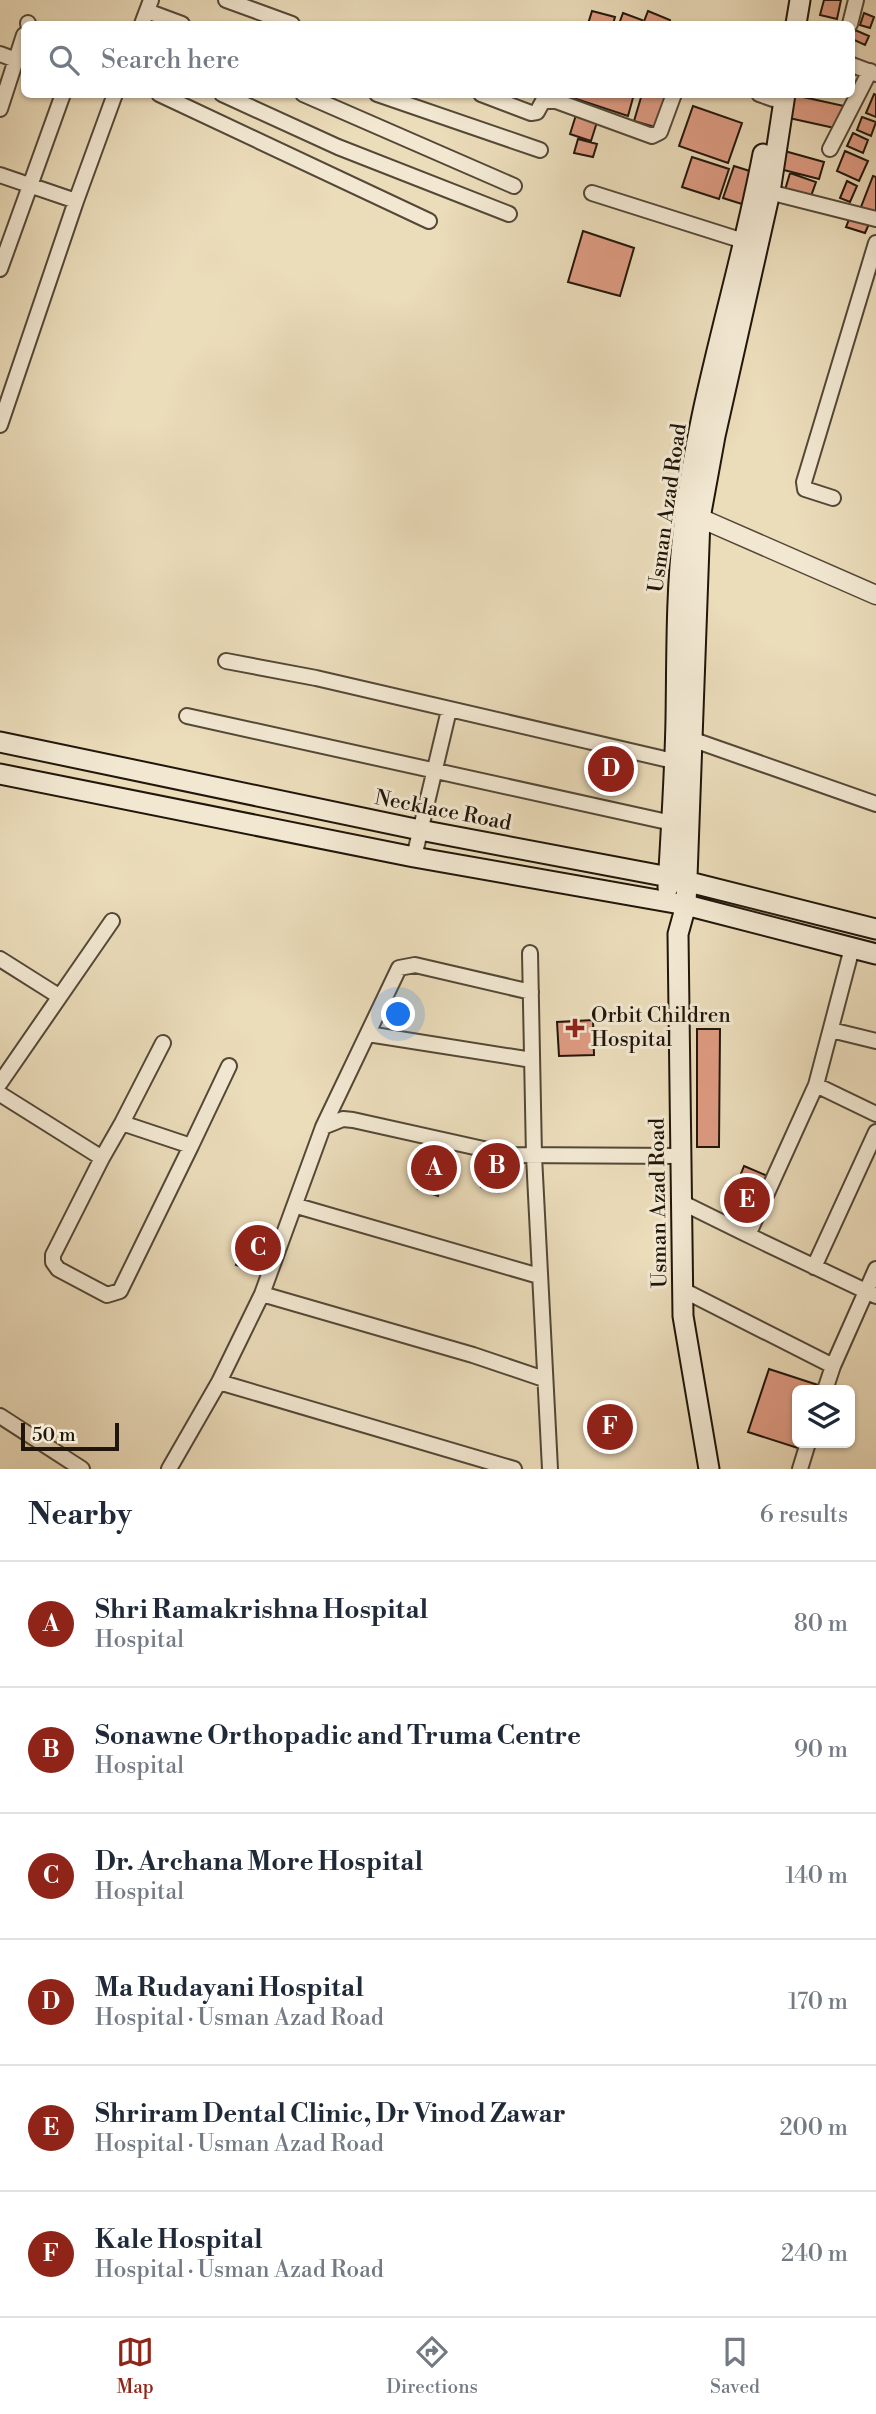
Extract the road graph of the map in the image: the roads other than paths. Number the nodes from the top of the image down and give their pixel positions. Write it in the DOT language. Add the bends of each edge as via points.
graph roads {
  1 [pos="226,0"];
  2 [pos="788,0"];
  3 [pos="800,0"];
  4 [pos="856,0"];
  5 [pos="146,12"];
  6 [pos="173,21"];
  7 [pos="284,21"];
  8 [pos="784,21"];
  9 [pos="796,21"];
  10 [pos="851,21"];
  11 [pos="21,45"];
  12 [pos="0,54"];
  13 [pos="16,60"];
  14 [pos="855,66"];
  15 [pos="873,72"];
  16 [pos="62,98"];
  17 [pos="115,98"];
  18 [pos="168,98"];
  19 [pos="231,98"];
  20 [pos="312,98"];
  21 [pos="389,98"];
  22 [pos="492,98"];
  23 [pos="673,98"];
  24 [pos="772,98"];
  25 [pos="1,102"];
  26 [pos="830,149"];
  27 [pos="540,150"];
  28 [pos="0,175"];
  29 [pos="29,185"];
  30 [pos="514,186"];
  31 [pos="763,191"];
  32 [pos="592,193"];
  33 [pos="76,201"];
  34 [pos="509,214"];
  35 [pos="876,219"];
  36 [pos="429,221"];
  37 [pos="876,243"];
  38 [pos="752,244"];
  39 [pos="0,269"];
  40 [pos="0,425"];
  41 [pos="833,498"];
  42 [pos="700,518"];
  43 [pos="876,595"];
  44 [pos="226,661"];
  45 [pos="449,710"];
  46 [pos="187,716"];
  47 [pos="691,739"];
  48 [pos="0,742"];
  49 [pos="683,764"];
  50 [pos="435,768"];
  51 [pos="0,774"];
  52 [pos="876,804"];
  53 [pos="672,822"];
  54 [pos="420,830"];
  55 [pos="414,857"];
  56 [pos="678,879"];
  57 [pos="677,903"];
  58 [pos="111,922"];
  59 [pos="876,929"];
  60 [pos="852,948"];
  61 [pos="530,953"];
  62 [pos="876,954"];
  63 [pos="0,959"];
  64 [pos="531,992"];
  65 [pos="58,995"];
  66 [pos="831,1030"];
  67 [pos="368,1034"];
  68 [pos="876,1041"];
  69 [pos="163,1043"];
  70 [pos="532,1060"];
  71 [pos="229,1066"];
  72 [pos="0,1083"];
  73 [pos="816,1086"];
  74 [pos="0,1094"];
  75 [pos="876,1114"];
  76 [pos="122,1123"];
  77 [pos="323,1127"];
  78 [pos="876,1132"];
  79 [pos="191,1146"];
  80 [pos="534,1156"];
  81 [pos="682,1156"];
  82 [pos="102,1157"];
  83 [pos="681,1202"];
  84 [pos="296,1206"];
  85 [pos="748,1235"];
  86 [pos="814,1267"];
  87 [pos="876,1269"];
  88 [pos="540,1276"];
  89 [pos="682,1290"];
  90 [pos="261,1294"];
  91 [pos="871,1294"];
  92 [pos="833,1366"];
  93 [pos="544,1378"];
  94 [pos="219,1382"];
  95 [pos="827,1385"];
  96 [pos="0,1416"];
  97 [pos="806,1448"];
  98 [pos="82,1469"];
  99 [pos="169,1469"];
  100 [pos="514,1469"];
  101 [pos="550,1469"];
  102 [pos="709,1469"];
  103 [pos="800,1469"];
  1 -- 7 [label="street"];
  2 -- 8 [label="main road"];
  3 -- 9 [label="main road"];
  4 -- 10 [label="street"];
  5 -- 6 [label="street"];
  11 -- 13 [label="street"];
  12 -- 13 [label="street"];
  13 -- 25 [label="street"];
  14 -- 15 [label="street"];
  15 -- 26 [label="street"];
  16 -- 29 [label="street"];
  17 -- 33 [label="street"];
  18 -- 36 [label="street"];
  19 -- 34 [label="street" via="338,147"];
  20 -- 30 [label="street"];
  21 -- 27 [label="street"];
  22 -- 23 [label="street" via="531,113 537,112 543,101 556,101 652,136 660,132"];
  24 -- 31 [label="main road, Usman Azad Road"];
  28 -- 29 [label="street"];
  29 -- 33 [label="street"];
  29 -- 39 [label="street"];
  31 -- 35 [label="street"];
  31 -- 38 [label="main road, Usman Azad Road"];
  32 -- 38 [label="street"];
  33 -- 40 [label="street"];
  37 -- 41 [label="street" via="804,482 805,489"];
  38 -- 42 [label="main road, Usman Azad Road"];
  38 -- 49 [label="main road, Usman Azad Road" via="693,464 682,532 677,608"];
  42 -- 43 [label="street"];
  42 -- 47 [label="main road, Usman Azad Road"];
  44 -- 45 [label="street"];
  45 -- 49 [label="street"];
  45 -- 50 [label="street"];
  46 -- 50 [label="street"];
  47 -- 49 [label="main road, Usman Azad Road"];
  47 -- 52 [label="street"];
  48 -- 54 [label="main road, Necklace Road"];
  49 -- 53 [label="main road, Usman Azad Road"];
  49 -- 56 [label="main road, Usman Azad Road"];
  50 -- 53 [label="street"];
  50 -- 54 [label="street"];
  51 -- 55 [label="main road"];
  53 -- 56 [label="main road, Usman Azad Road"];
  54 -- 55 [label="street"];
  54 -- 56 [label="main road, Necklace Road"];
  55 -- 57 [label="main road"];
  56 -- 57 [label="main road, Usman Azad Road"];
  56 -- 59 [label="main road, Necklace Road"];
  57 -- 60 [label="main road"];
  57 -- 81 [label="main road, Usman Azad Road"];
  58 -- 65 [label="street"];
  60 -- 62 [label="main road"];
  60 -- 66 [label="street"];
  61 -- 64 [label="street"];
  63 -- 65 [label="street"];
  64 -- 67 [label="street" via="407,964 393,976"];
  64 -- 70 [label="street"];
  65 -- 72 [label="street"];
  66 -- 68 [label="street"];
  66 -- 73 [label="street"];
  67 -- 70 [label="street"];
  67 -- 77 [label="street"];
  69 -- 76 [label="street"];
  70 -- 80 [label="street"];
  71 -- 79 [label="street"];
  73 -- 75 [label="street"];
  73 -- 85 [label="street"];
  74 -- 82 [label="street"];
  76 -- 79 [label="street"];
  76 -- 82 [label="street"];
  77 -- 80 [label="street" via="353,1120 510,1155"];
  77 -- 84 [label="street"];
  78 -- 86 [label="street"];
  79 -- 82 [label="street" via="120,1291 107,1295 53,1262"];
  80 -- 81 [label="street"];
  80 -- 88 [label="street"];
  81 -- 83 [label="main road, Usman Azad Road"];
  83 -- 85 [label="street"];
  83 -- 89 [label="main road, Usman Azad Road"];
  84 -- 88 [label="street"];
  84 -- 90 [label="street"];
  85 -- 86 [label="street"];
  86 -- 91 [label="street"];
  87 -- 91 [label="street"];
  88 -- 93 [label="street"];
  89 -- 92 [label="street"];
  89 -- 102 [label="main road, Usman Azad Road"];
  90 -- 93 [label="street"];
  90 -- 94 [label="street"];
  91 -- 92 [label="street"];
  92 -- 95 [label="street"];
  93 -- 101 [label="street"];
  94 -- 99 [label="street"];
  94 -- 100 [label="street"];
  96 -- 98 [label="street"];
  97 -- 103 [label="street"];
}
